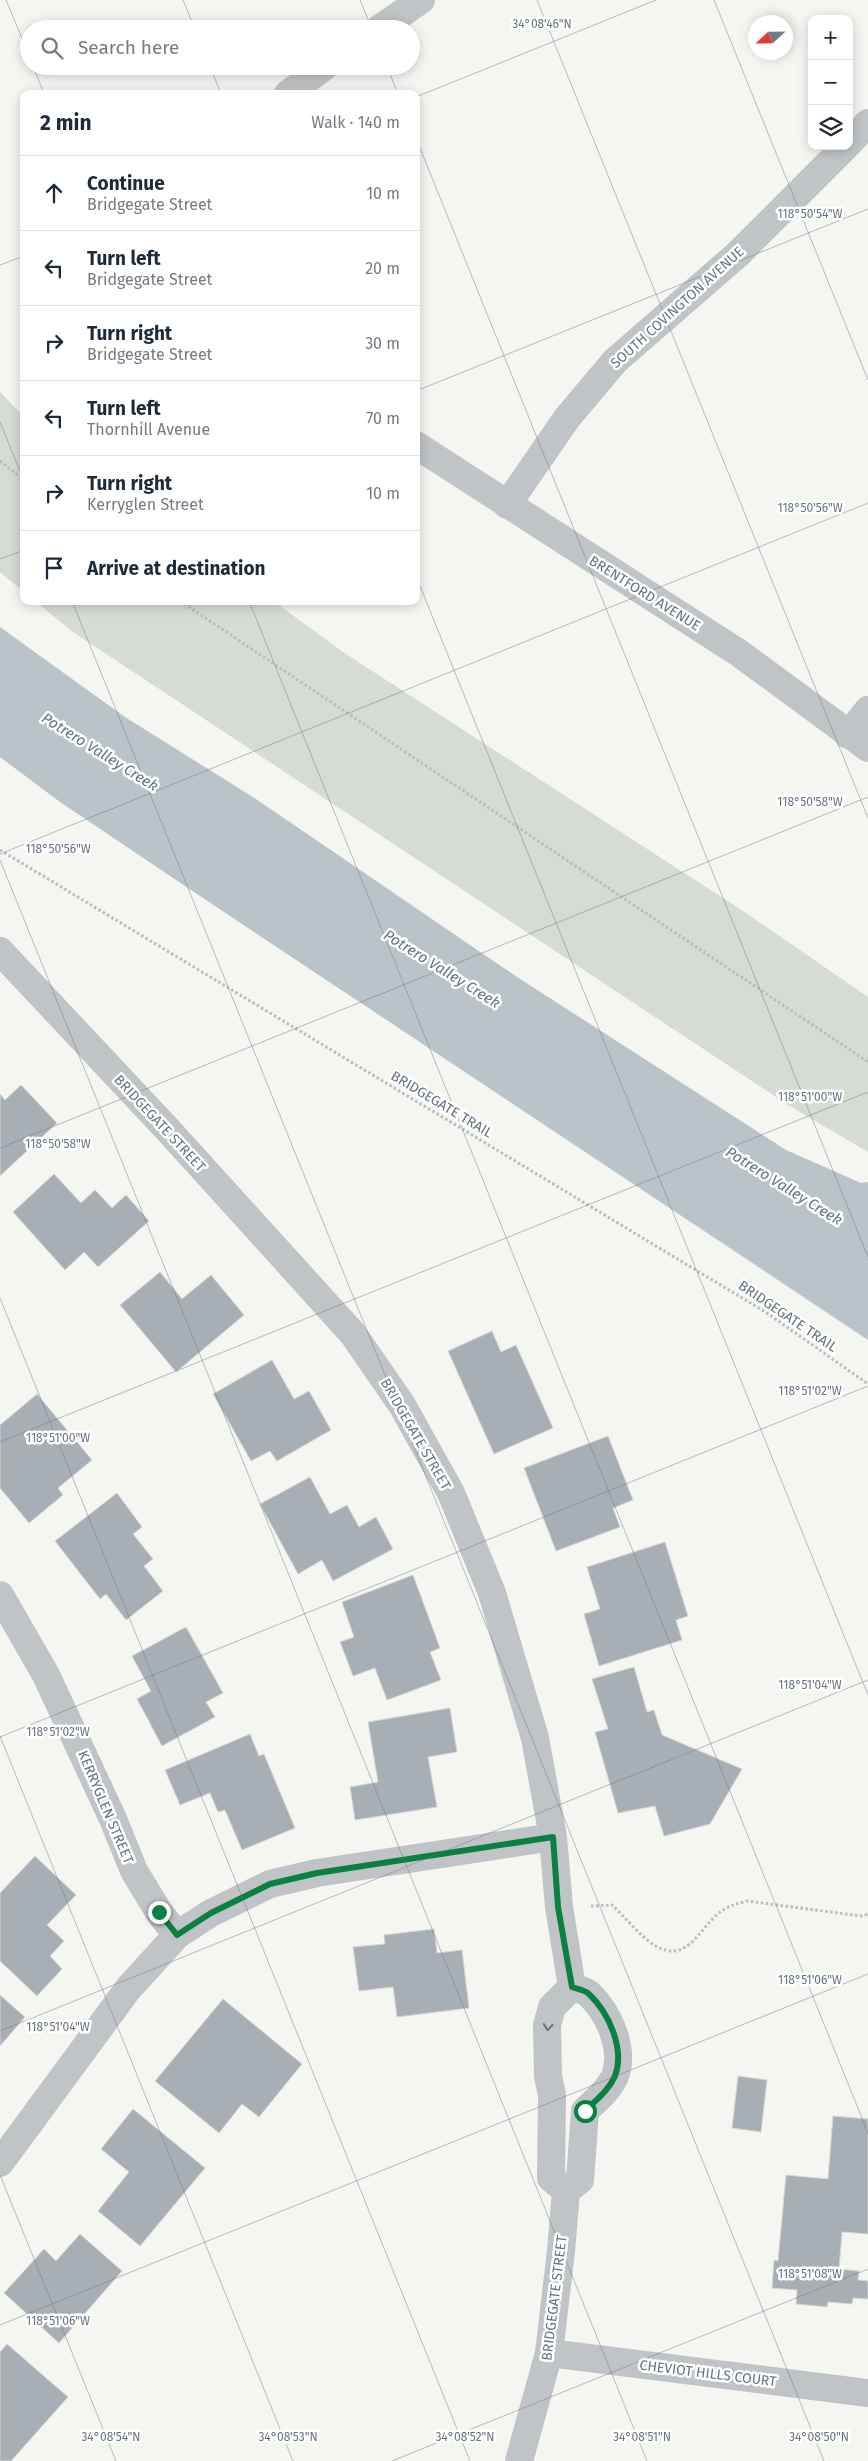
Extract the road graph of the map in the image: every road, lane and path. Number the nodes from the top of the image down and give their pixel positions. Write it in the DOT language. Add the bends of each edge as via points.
graph roads {
  1 [pos="421,0"];
  2 [pos="392,20"];
  3 [pos="313,75"];
  4 [pos="293,90"];
  5 [pos="868,123"];
  6 [pos="853,139"];
  7 [pos="842,150"];
  8 [pos="420,448"];
  9 [pos="0,461"];
  10 [pos="20,477"];
  11 [pos="507,505"];
  12 [pos="186,605"];
  13 [pos="868,710"];
  14 [pos="858,741"];
  15 [pos="0,850"];
  16 [pos="0,951"];
  17 [pos="868,1062"];
  18 [pos="868,1384"];
  19 [pos="0,1595"];
  20 [pos="553,1837"];
  21 [pos="558,1907"];
  22 [pos="868,1914"];
  23 [pos="177,1935"];
  24 [pos="572,1987"];
  25 [pos="552,2095"];
  26 [pos="585,2111"];
  27 [pos="0,2163"];
  28 [pos="566,2191"];
  29 [pos="549,2353"];
  30 [pos="868,2393"];
  31 [pos="519,2461"];
  1 -- 2 [label="street"];
  3 -- 4 [label="street"];
  5 -- 6 [label="street"];
  7 -- 11 [label="street, SOUTH COVINGTON AVENUE" via="738,254 614,361 567,418"];
  8 -- 11 [label="street, BRENTFORD AVENUE"];
  9 -- 10 [label="path"];
  11 -- 14 [label="street, BRENTFORD AVENUE" via="739,653"];
  12 -- 17 [label="path"];
  13 -- 14 [label="street"];
  15 -- 18 [label="path, BRIDGEGATE TRAIL" via="767,1313"];
  16 -- 20 [label="street, BRIDGEGATE STREET" via="353,1334 402,1405 451,1493 492,1593 535,1738"];
  19 -- 23 [label="street, KERRYGLEN STREET" via="46,1675 134,1871"];
  20 -- 21 [label="street, BRIDGEGATE STREET"];
  20 -- 23 [label="street" via="327,1871 270,1884 211,1913"];
  21 -- 22 [label="path" via="612,1905 654,1945 671,1951 689,1947 718,1913 747,1901 861,1916"];
  21 -- 24 [label="street, BRIDGEGATE STREET"];
  23 -- 27 [label="street" via="128,1989"];
  24 -- 25 [label="street, one-way" via="552,2007 547,2025 548,2076"];
  24 -- 26 [label="street" via="588,1993 601,2008 613,2030 618,2054 615,2075 606,2090"];
  25 -- 26 [label="street" via="574,2111"];
  25 -- 28 [label="street" via="551,2178"];
  26 -- 28 [label="street" via="580,2180"];
  28 -- 29 [label="street, BRIDGEGATE STREET"];
  29 -- 30 [label="street, CHEVIOT HILLS COURT"];
  29 -- 31 [label="street, BRIDGEGATE STREET"];
}
